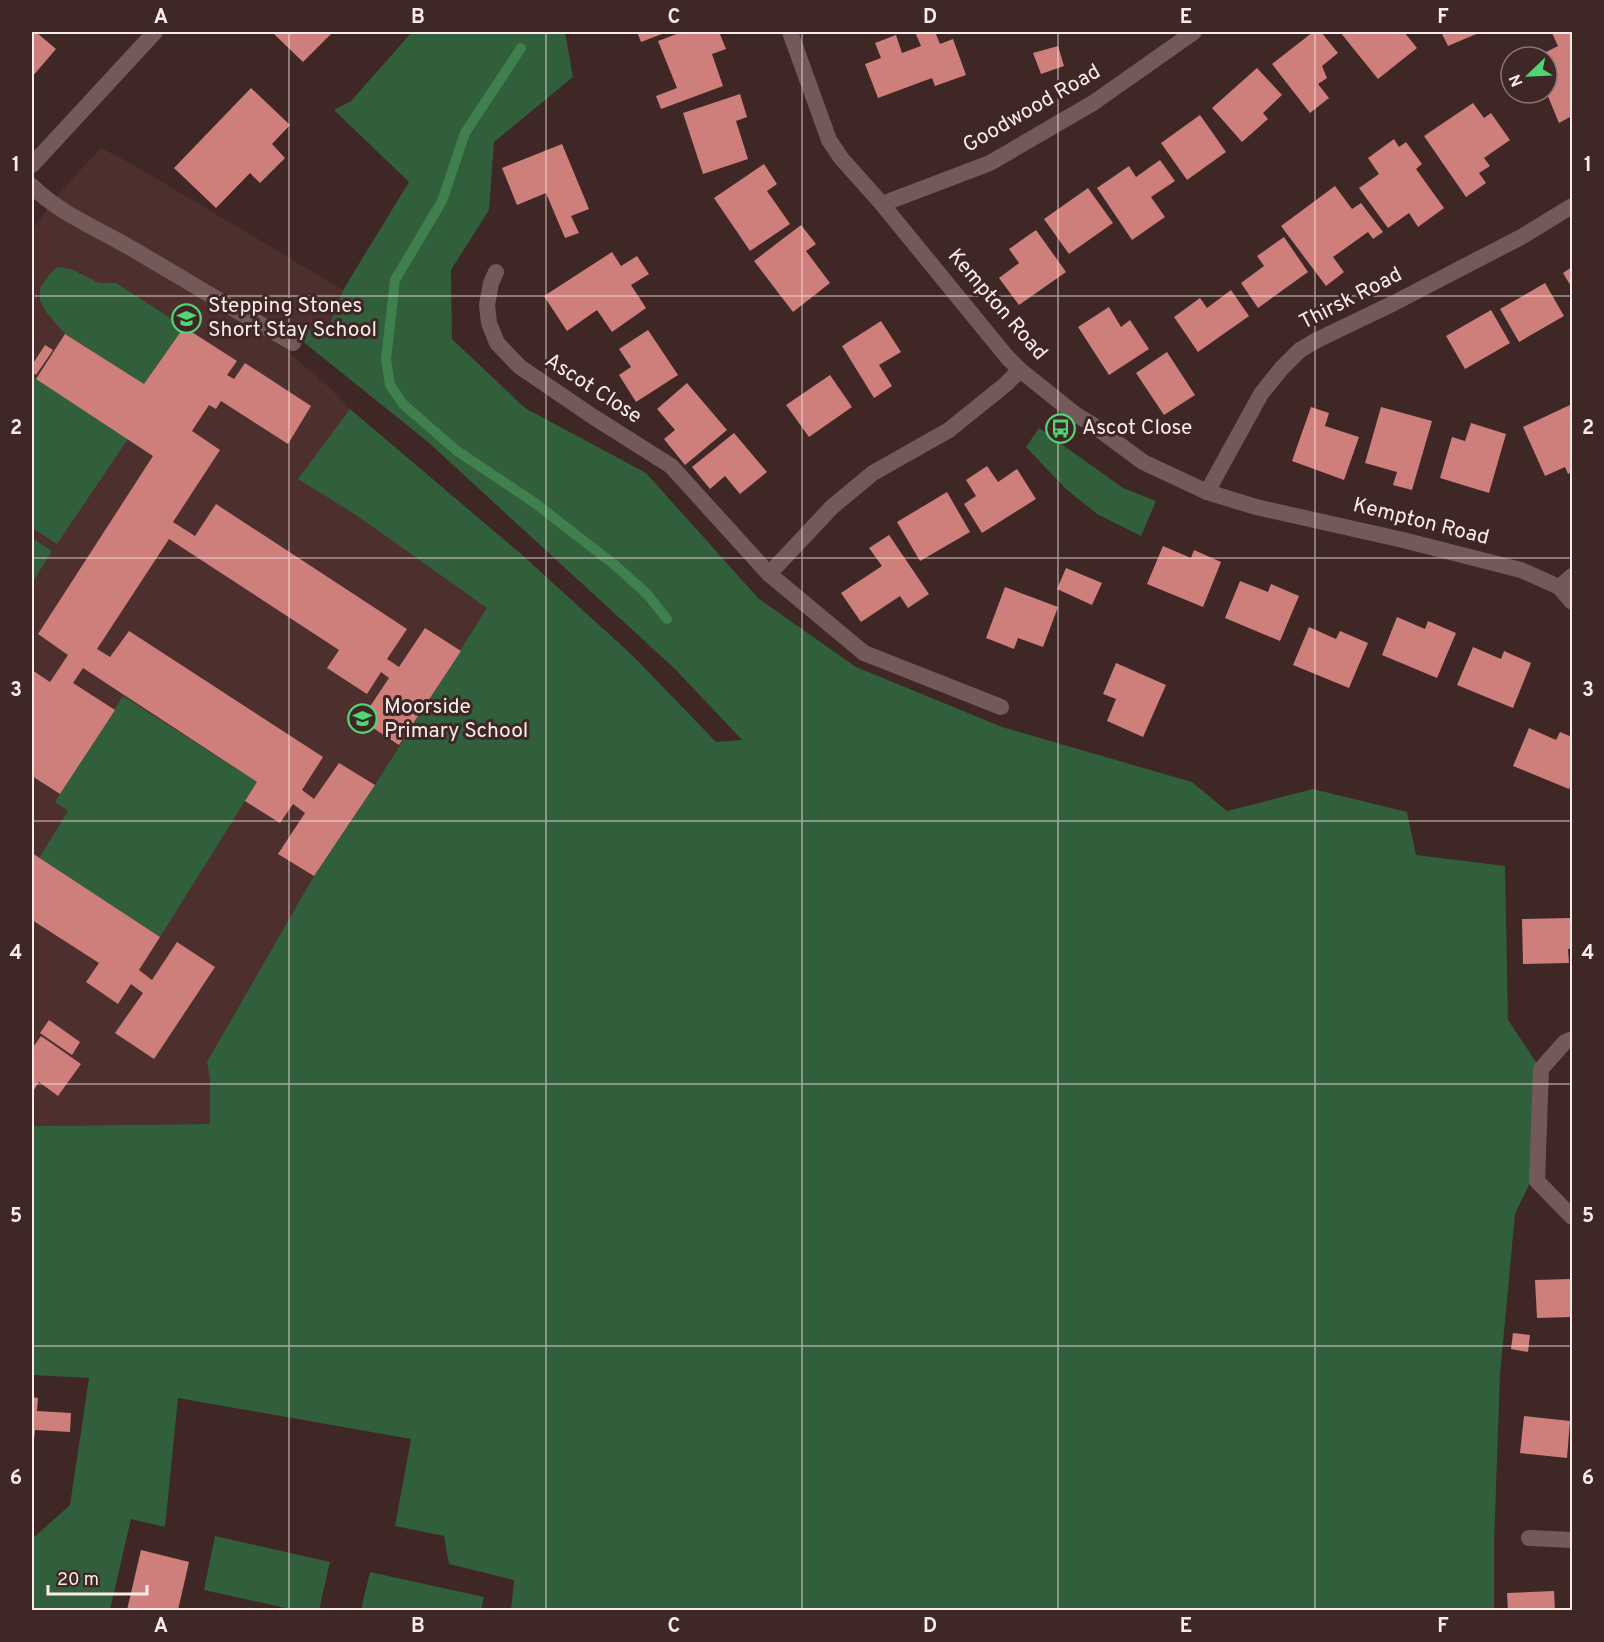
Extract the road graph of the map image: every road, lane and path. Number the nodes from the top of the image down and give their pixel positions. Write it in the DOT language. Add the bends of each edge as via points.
graph roads {
  1 [pos="154,32"];
  2 [pos="790,32"];
  3 [pos="1194,32"];
  4 [pos="32,165"];
  5 [pos="32,186"];
  6 [pos="882,204"];
  7 [pos="1572,206"];
  8 [pos="496,272"];
  9 [pos="293,343"];
  10 [pos="1020,370"];
  11 [pos="1207,492"];
  12 [pos="769,574"];
  13 [pos="1572,576"];
  14 [pos="1559,587"];
  15 [pos="1572,602"];
  16 [pos="1001,707"];
  17 [pos="1572,1038"];
  18 [pos="1572,1217"];
  19 [pos="1529,1538"];
  20 [pos="1572,1540"];
  1 -- 4 [label="street"];
  2 -- 6 [label="street, Kempton Road" via="829,141"];
  3 -- 6 [label="street, Goodwood Road" via="1093,104 990,163"];
  5 -- 9 [label="street" via="63,211"];
  6 -- 10 [label="street, Kempton Road"];
  7 -- 11 [label="street, Thirsk Road" via="1503,246 1300,350 1261,394"];
  8 -- 12 [label="street, Ascot Close" via="488,305 489,323 497,343 520,368 671,466"];
  10 -- 11 [label="street, Kempton Road" via="1143,462"];
  10 -- 12 [label="street" via="949,430 873,473 832,507"];
  11 -- 14 [label="street, Kempton Road" via="1521,570"];
  12 -- 16 [label="street, Ascot Close" via="864,653"];
  13 -- 14 [label="street"];
  14 -- 15 [label="street, Kempton Road"];
  17 -- 18 [label="street" via="1541,1069 1537,1181"];
  19 -- 20 [label="street"];
}
